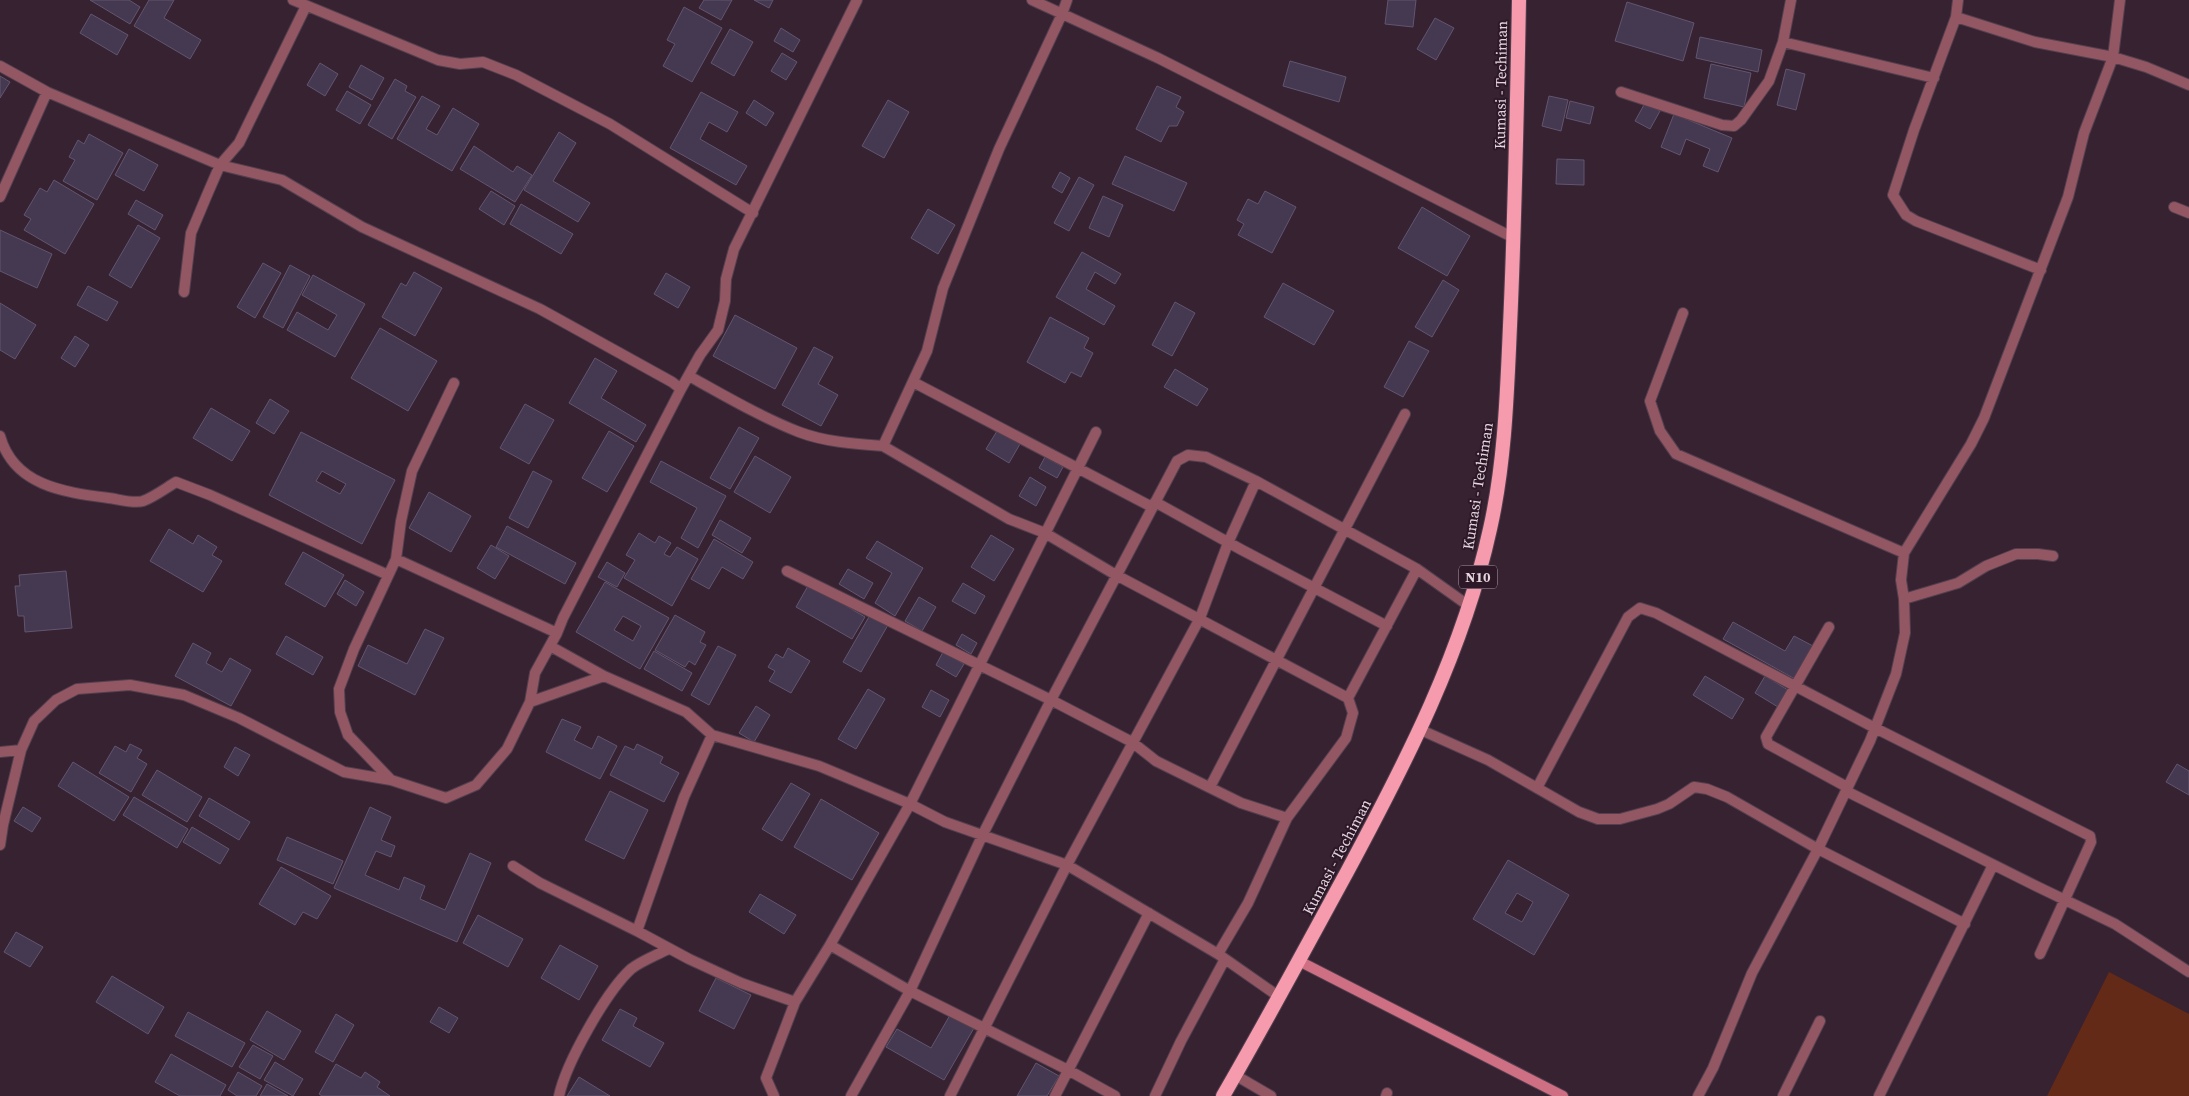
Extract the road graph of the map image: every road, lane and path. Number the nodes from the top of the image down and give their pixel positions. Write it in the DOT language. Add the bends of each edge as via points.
graph roads {
  1 [pos="293,0"];
  2 [pos="857,0"];
  3 [pos="1032,0"];
  4 [pos="1066,0"];
  5 [pos="1518,0"];
  6 [pos="1791,0"];
  7 [pos="1958,0"];
  8 [pos="2120,0"];
  9 [pos="306,6"];
  10 [pos="1062,14"];
  11 [pos="1956,18"];
  12 [pos="1783,42"];
  13 [pos="2113,57"];
  14 [pos="0,66"];
  15 [pos="1934,78"];
  16 [pos="2189,85"];
  17 [pos="47,92"];
  18 [pos="1621,92"];
  19 [pos="220,166"];
  20 [pos="0,198"];
  21 [pos="2174,207"];
  22 [pos="754,213"];
  23 [pos="2189,213"];
  24 [pos="1514,238"];
  25 [pos="2041,270"];
  26 [pos="184,292"];
  27 [pos="1683,313"];
  28 [pos="688,376"];
  29 [pos="913,382"];
  30 [pos="454,383"];
  31 [pos="681,390"];
  32 [pos="1406,414"];
  33 [pos="1096,432"];
  34 [pos="0,436"];
  35 [pos="883,446"];
  36 [pos="1077,468"];
  37 [pos="1256,481"];
  38 [pos="1154,504"];
  39 [pos="1344,529"];
  40 [pos="1045,533"];
  41 [pos="1228,543"];
  42 [pos="1904,553"];
  43 [pos="2053,556"];
  44 [pos="396,559"];
  45 [pos="1417,569"];
  46 [pos="788,571"];
  47 [pos="388,575"];
  48 [pos="1116,575"];
  49 [pos="1314,587"];
  50 [pos="1904,599"];
  51 [pos="1469,606"];
  52 [pos="1200,618"];
  53 [pos="1387,626"];
  54 [pos="1829,627"];
  55 [pos="557,633"];
  56 [pos="550,646"];
  57 [pos="1276,660"];
  58 [pos="978,666"];
  59 [pos="604,676"];
  60 [pos="1796,687"];
  61 [pos="1348,698"];
  62 [pos="1051,700"];
  63 [pos="530,702"];
  64 [pos="1875,728"];
  65 [pos="1420,730"];
  66 [pos="712,735"];
  67 [pos="1132,742"];
  68 [pos="21,750"];
  69 [pos="0,752"];
  70 [pos="390,780"];
  71 [pos="1210,787"];
  72 [pos="1537,788"];
  73 [pos="1846,789"];
  74 [pos="910,804"];
  75 [pos="1287,818"];
  76 [pos="983,834"];
  77 [pos="0,845"];
  78 [pos="1818,849"];
  79 [pos="1067,865"];
  80 [pos="1994,865"];
  81 [pos="513,866"];
  82 [pos="2064,900"];
  83 [pos="1149,913"];
  84 [pos="1965,924"];
  85 [pos="637,931"];
  86 [pos="830,945"];
  87 [pos="668,949"];
  88 [pos="2040,954"];
  89 [pos="1221,957"];
  90 [pos="1299,961"];
  91 [pos="2189,972"];
  92 [pos="910,991"];
  93 [pos="1278,996"];
  94 [pos="795,1002"];
  95 [pos="1820,1021"];
  96 [pos="984,1028"];
  97 [pos="1068,1070"];
  98 [pos="1235,1075"];
  99 [pos="559,1096"];
  100 [pos="774,1096"];
  101 [pos="851,1096"];
  102 [pos="950,1096"];
  103 [pos="1055,1096"];
  104 [pos="1115,1096"];
  105 [pos="1155,1096"];
  106 [pos="1223,1096"];
  107 [pos="1271,1096"];
  108 [pos="1563,1096"];
  109 [pos="1698,1096"];
  110 [pos="1784,1096"];
  111 [pos="1880,1096"];
  1 -- 9 [label="street"];
  2 -- 22 [label="street"];
  3 -- 10 [label="street"];
  4 -- 10 [label="street"];
  5 -- 24 [label="highway, Kumasi - Techiman / N10"];
  6 -- 12 [label="street"];
  7 -- 11 [label="street"];
  8 -- 13 [label="street"];
  9 -- 19 [label="street" via="239,142"];
  9 -- 22 [label="street" via="438,60 460,64 483,62 516,75 610,124"];
  10 -- 24 [label="street" via="1158,58"];
  10 -- 29 [label="street" via="999,149 943,288 927,351"];
  11 -- 13 [label="street" via="2035,42"];
  11 -- 15 [label="street"];
  12 -- 15 [label="street"];
  12 -- 18 [label="street" via="1769,81 1742,120 1734,126"];
  13 -- 16 [label="street"];
  13 -- 25 [label="street" via="2084,133 2068,197"];
  14 -- 17 [label="street"];
  15 -- 25 [label="street" via="1893,195 1906,215 1916,221"];
  17 -- 19 [label="street"];
  17 -- 20 [label="street"];
  19 -- 26 [label="street" via="191,233"];
  19 -- 31 [label="street" via="282,180 362,226 540,309"];
  21 -- 23 [label="street"];
  22 -- 28 [label="street" via="734,248 718,330"];
  24 -- 51 [label="highway, Kumasi - Techiman / N10" via="1506,412 1491,526"];
  25 -- 42 [label="street" via="1984,418"];
  27 -- 42 [label="street" via="1650,401 1660,431 1676,454"];
  28 -- 31 [label="street"];
  28 -- 35 [label="street" via="801,433 852,444"];
  29 -- 35 [label="street"];
  29 -- 36 [label="street"];
  30 -- 44 [label="street" via="412,471"];
  31 -- 55 [label="street"];
  32 -- 39 [label="street"];
  33 -- 36 [label="street"];
  34 -- 47 [label="street" via="4,451 20,470 42,485 141,501 176,482"];
  35 -- 40 [label="street" via="1009,519"];
  36 -- 38 [label="street"];
  36 -- 40 [label="street"];
  37 -- 38 [label="street" via="1206,457 1188,455 1177,461"];
  37 -- 39 [label="street"];
  37 -- 41 [label="street"];
  38 -- 41 [label="street"];
  38 -- 48 [label="street"];
  39 -- 45 [label="street"];
  39 -- 49 [label="street"];
  40 -- 48 [label="street"];
  40 -- 58 [label="street"];
  41 -- 49 [label="street"];
  41 -- 52 [label="street"];
  42 -- 50 [label="street" via="1901,580"];
  43 -- 50 [label="street" via="2016,554 1986,566 1958,583"];
  44 -- 47 [label="street"];
  44 -- 55 [label="street"];
  45 -- 51 [label="street"];
  45 -- 53 [label="street"];
  46 -- 58 [label="street"];
  47 -- 70 [label="street" via="338,689 340,712 348,735"];
  48 -- 52 [label="street"];
  48 -- 62 [label="street"];
  49 -- 53 [label="street"];
  49 -- 57 [label="street"];
  50 -- 64 [label="street" via="1905,633 1896,674"];
  51 -- 65 [label="highway, Kumasi - Techiman / N10" via="1454,652"];
  52 -- 57 [label="street"];
  52 -- 67 [label="street"];
  53 -- 61 [label="street"];
  54 -- 60 [label="street"];
  55 -- 56 [label="street"];
  56 -- 59 [label="street"];
  56 -- 63 [label="street" via="535,672"];
  57 -- 61 [label="street"];
  57 -- 71 [label="street"];
  58 -- 62 [label="street"];
  58 -- 74 [label="street"];
  59 -- 63 [label="street"];
  59 -- 66 [label="street" via="686,712"];
  60 -- 64 [label="street"];
  60 -- 72 [label="street" via="1640,608 1628,617"];
  60 -- 73 [label="street" via="1766,738 1768,744"];
  61 -- 75 [label="street" via="1353,712 1346,738"];
  62 -- 67 [label="street"];
  62 -- 76 [label="street"];
  63 -- 70 [label="street" via="507,749 476,784 446,798"];
  64 -- 73 [label="street"];
  64 -- 82 [label="street" via="2090,836 2091,842"];
  65 -- 72 [label="street" via="1488,760"];
  65 -- 90 [label="highway, Kumasi - Techiman / N10"];
  66 -- 74 [label="street" via="819,766"];
  66 -- 85 [label="street" via="684,797"];
  67 -- 71 [label="street" via="1156,761"];
  67 -- 79 [label="street"];
  68 -- 69 [label="street"];
  68 -- 70 [label="street" via="34,721 56,700 77,689 130,685 184,695 239,718 344,772"];
  68 -- 77 [label="street"];
  71 -- 75 [label="street" via="1241,803"];
  72 -- 78 [label="street" via="1598,819 1633,816 1669,804 1694,787 1707,789"];
  73 -- 78 [label="street"];
  73 -- 80 [label="street"];
  74 -- 76 [label="street" via="944,822"];
  74 -- 86 [label="street"];
  75 -- 89 [label="street"];
  76 -- 79 [label="street"];
  76 -- 92 [label="street"];
  78 -- 84 [label="street"];
  78 -- 109 [label="street" via="1752,973"];
  79 -- 83 [label="street"];
  79 -- 96 [label="street"];
  80 -- 82 [label="street"];
  80 -- 84 [label="street"];
  81 -- 85 [label="street" via="540,883"];
  82 -- 88 [label="street"];
  82 -- 91 [label="street" via="2115,924"];
  83 -- 89 [label="street"];
  83 -- 97 [label="street"];
  84 -- 111 [label="street"];
  85 -- 87 [label="street"];
  86 -- 92 [label="street"];
  86 -- 94 [label="street"];
  87 -- 94 [label="street" via="741,983"];
  87 -- 99 [label="street" via="632,968 613,989 571,1060"];
  89 -- 93 [label="street"];
  89 -- 105 [label="street"];
  90 -- 93 [label="highway, Kumasi - Techiman / N10"];
  90 -- 108 [label="main road"];
  92 -- 96 [label="street"];
  92 -- 101 [label="street"];
  93 -- 98 [label="highway, Kumasi - Techiman / N10"];
  94 -- 100 [label="street" via="766,1078"];
  95 -- 110 [label="street"];
  96 -- 97 [label="street"];
  96 -- 102 [label="street"];
  97 -- 103 [label="street"];
  97 -- 104 [label="street"];
  98 -- 106 [label="highway, Kumasi - Techiman / N10"];
  98 -- 107 [label="street"];
}
